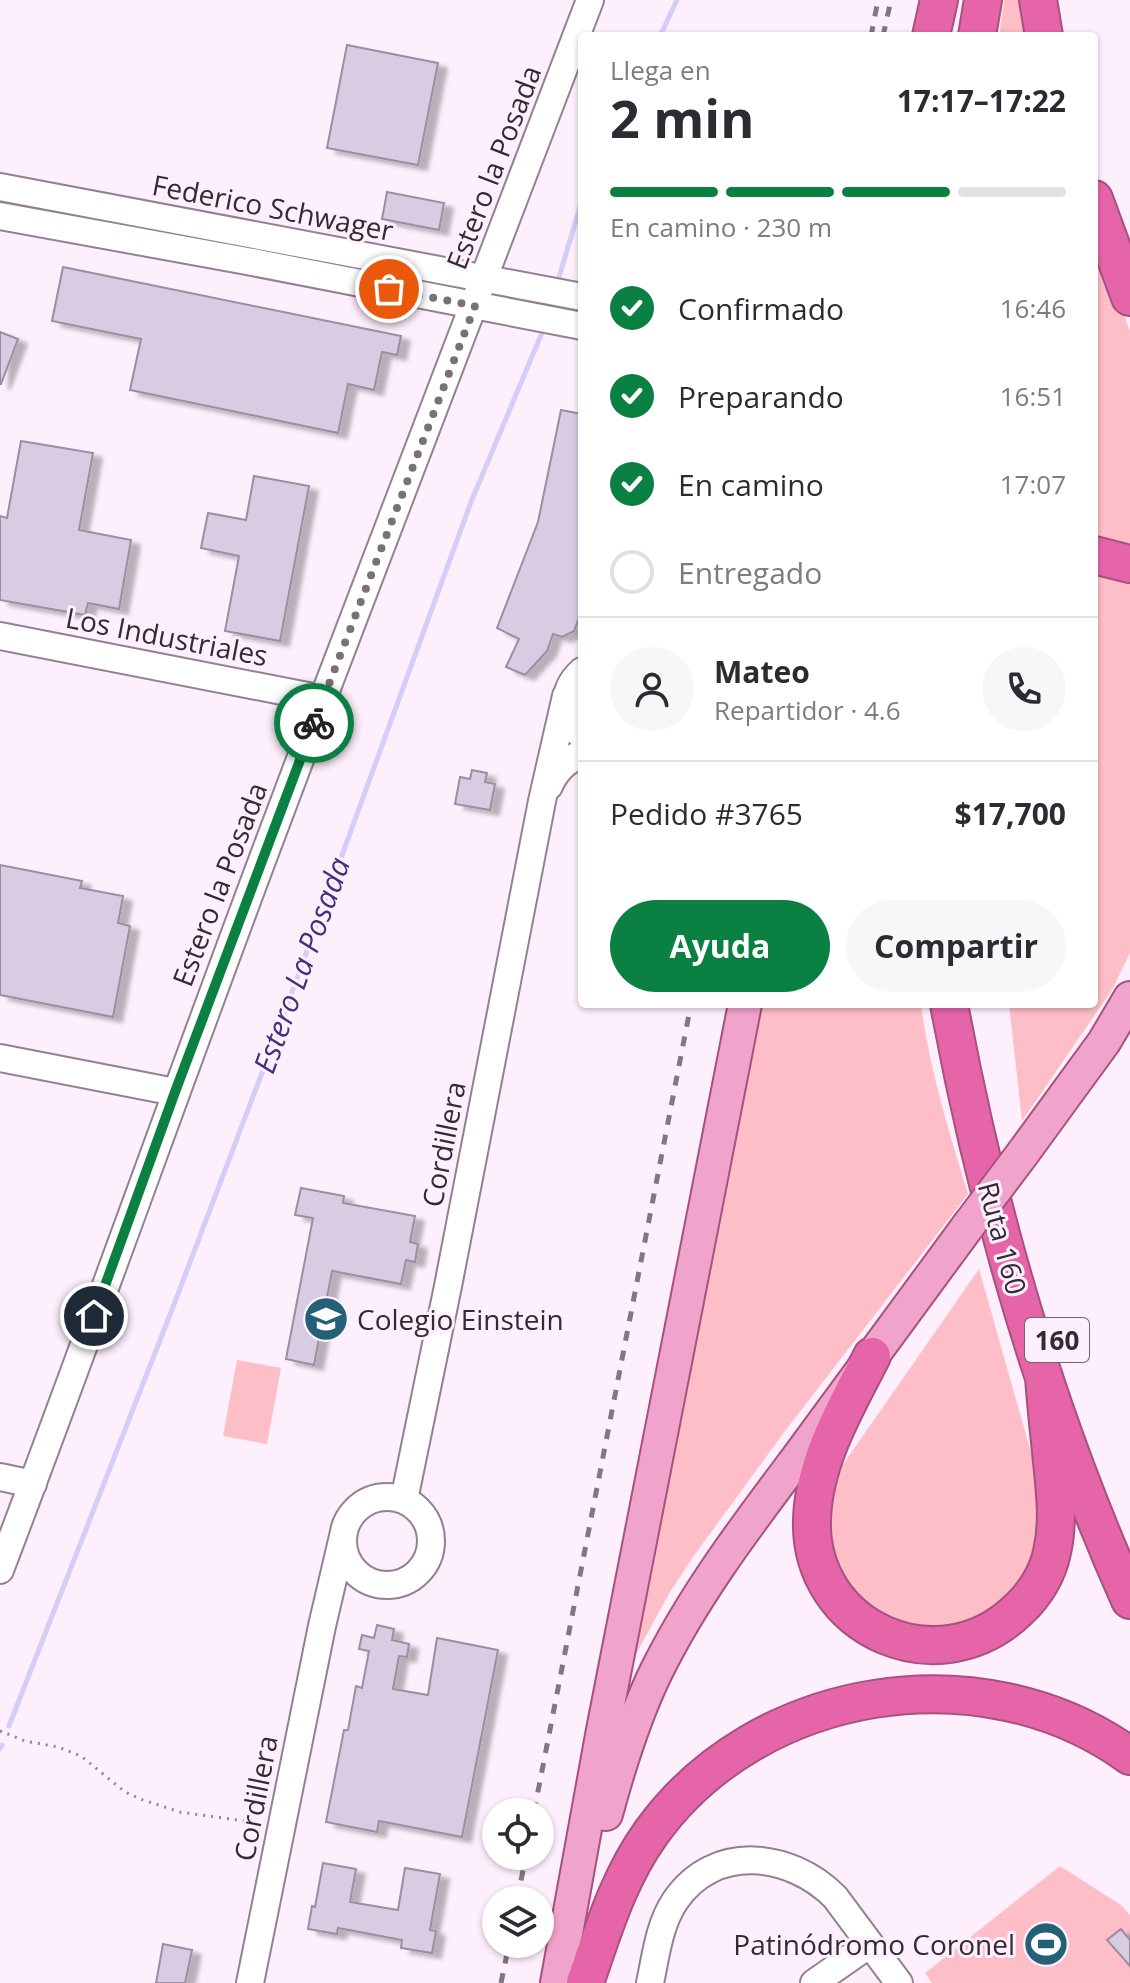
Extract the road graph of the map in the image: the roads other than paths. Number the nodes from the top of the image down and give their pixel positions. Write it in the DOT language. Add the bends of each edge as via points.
graph roads {
  1 [pos="590,0"];
  2 [pos="939,0"];
  3 [pos="959,0"];
  4 [pos="983,0"];
  5 [pos="1038,0"];
  6 [pos="932,32"];
  7 [pos="954,32"];
  8 [pos="978,32"];
  9 [pos="1043,32"];
  10 [pos="0,187"];
  11 [pos="27,192"];
  12 [pos="1098,210"];
  13 [pos="9,218"];
  14 [pos="255,236"];
  15 [pos="247,261"];
  16 [pos="485,280"];
  17 [pos="578,296"];
  18 [pos="1130,297"];
  19 [pos="475,306"];
  20 [pos="577,325"];
  21 [pos="1098,556"];
  22 [pos="1130,564"];
  23 [pos="0,636"];
  24 [pos="578,675"];
  25 [pos="566,696"];
  26 [pos="323,699"];
  27 [pos="578,732"];
  28 [pos="578,755"];
  29 [pos="542,801"];
  30 [pos="1130,998"];
  31 [pos="744,1008"];
  32 [pos="950,1008"];
  33 [pos="974,1008"];
  34 [pos="0,1058"];
  35 [pos="175,1092"];
  36 [pos="872,1356"];
  37 [pos="1044,1377"];
  38 [pos="0,1477"];
  39 [pos="33,1484"];
  40 [pos="404,1500"];
  41 [pos="344,1532"];
  42 [pos="1130,1541"];
  43 [pos="0,1570"];
  44 [pos="384,1585"];
  45 [pos="1130,1600"];
  46 [pos="322,1626"];
  47 [pos="1130,1756"];
  48 [pos="870,1944"];
  49 [pos="250,1983"];
  50 [pos="558,1983"];
  51 [pos="585,1983"];
  52 [pos="650,1983"];
  53 [pos="814,1983"];
  54 [pos="899,1983"];
  1 -- 16 [label="street, Estero la Posada"];
  2 -- 6 [label="highway"];
  3 -- 7 [label="highway"];
  4 -- 8 [label="highway"];
  5 -- 9 [label="highway"];
  10 -- 11 [label="street, Federico Schwager"];
  11 -- 13 [label="street"];
  11 -- 14 [label="street, Federico Schwager"];
  12 -- 18 [label="highway"];
  13 -- 15 [label="street, Federico Schwager"];
  14 -- 15 [label="street"];
  14 -- 16 [label="street, Federico Schwager"];
  15 -- 19 [label="street, Federico Schwager"];
  16 -- 17 [label="street, Federico Schwager"];
  16 -- 19 [label="street, Estero la Posada"];
  19 -- 20 [label="street, Federico Schwager"];
  19 -- 26 [label="street, Estero la Posada"];
  21 -- 22 [label="highway"];
  23 -- 26 [label="street, Los Industriales"];
  24 -- 25 [label="street, Cordillera"];
  25 -- 27 [label="street" via="570,723"];
  25 -- 29 [label="street, Cordillera"];
  26 -- 35 [label="street, Estero la Posada"];
  28 -- 29 [label="street, Cordillera" via="555,774"];
  29 -- 40 [label="street, Cordillera"];
  30 -- 36 [label="main road, bridge" via="1097,1052"];
  31 -- 50 [label="main road"];
  32 -- 37 [label="highway, Ruta 160 / 160" via="995,1212"];
  33 -- 42 [label="highway, Ruta 160 / 160" via="1039,1281"];
  34 -- 35 [label="street"];
  35 -- 39 [label="street, Estero la Posada"];
  36 -- 37 [label="highway" via="821,1468 813,1503 813,1541 824,1578 848,1610 883,1634 924,1646 957,1644 986,1634 1025,1603 1043,1577 1052,1553 1056,1510"];
  36 -- 50 [label="main road" via="715,1570 654,1675 622,1758"];
  37 -- 45 [label="highway, Ruta 160 / 160"];
  38 -- 39 [label="street"];
  39 -- 43 [label="street, Estero la Posada"];
  40 -- 41 [label="street, Cordillera" via="373,1499 349,1518"];
  40 -- 44 [label="street" via="425,1518 430,1530 428,1557 411,1578"];
  41 -- 44 [label="street" via="348,1562 357,1573"];
  41 -- 46 [label="street, Cordillera"];
  44 -- 46 [label="street" via="345,1598"];
  46 -- 49 [label="street, Cordillera"];
  47 -- 51 [label="highway" via="1052,1714 986,1698 886,1697 796,1719 728,1756 664,1816 616,1894"];
  48 -- 52 [label="street" via="835,1897 812,1878 769,1861 735,1861 703,1874 674,1902 662,1927"];
  48 -- 53 [label="street"];
  48 -- 54 [label="street"];
}
